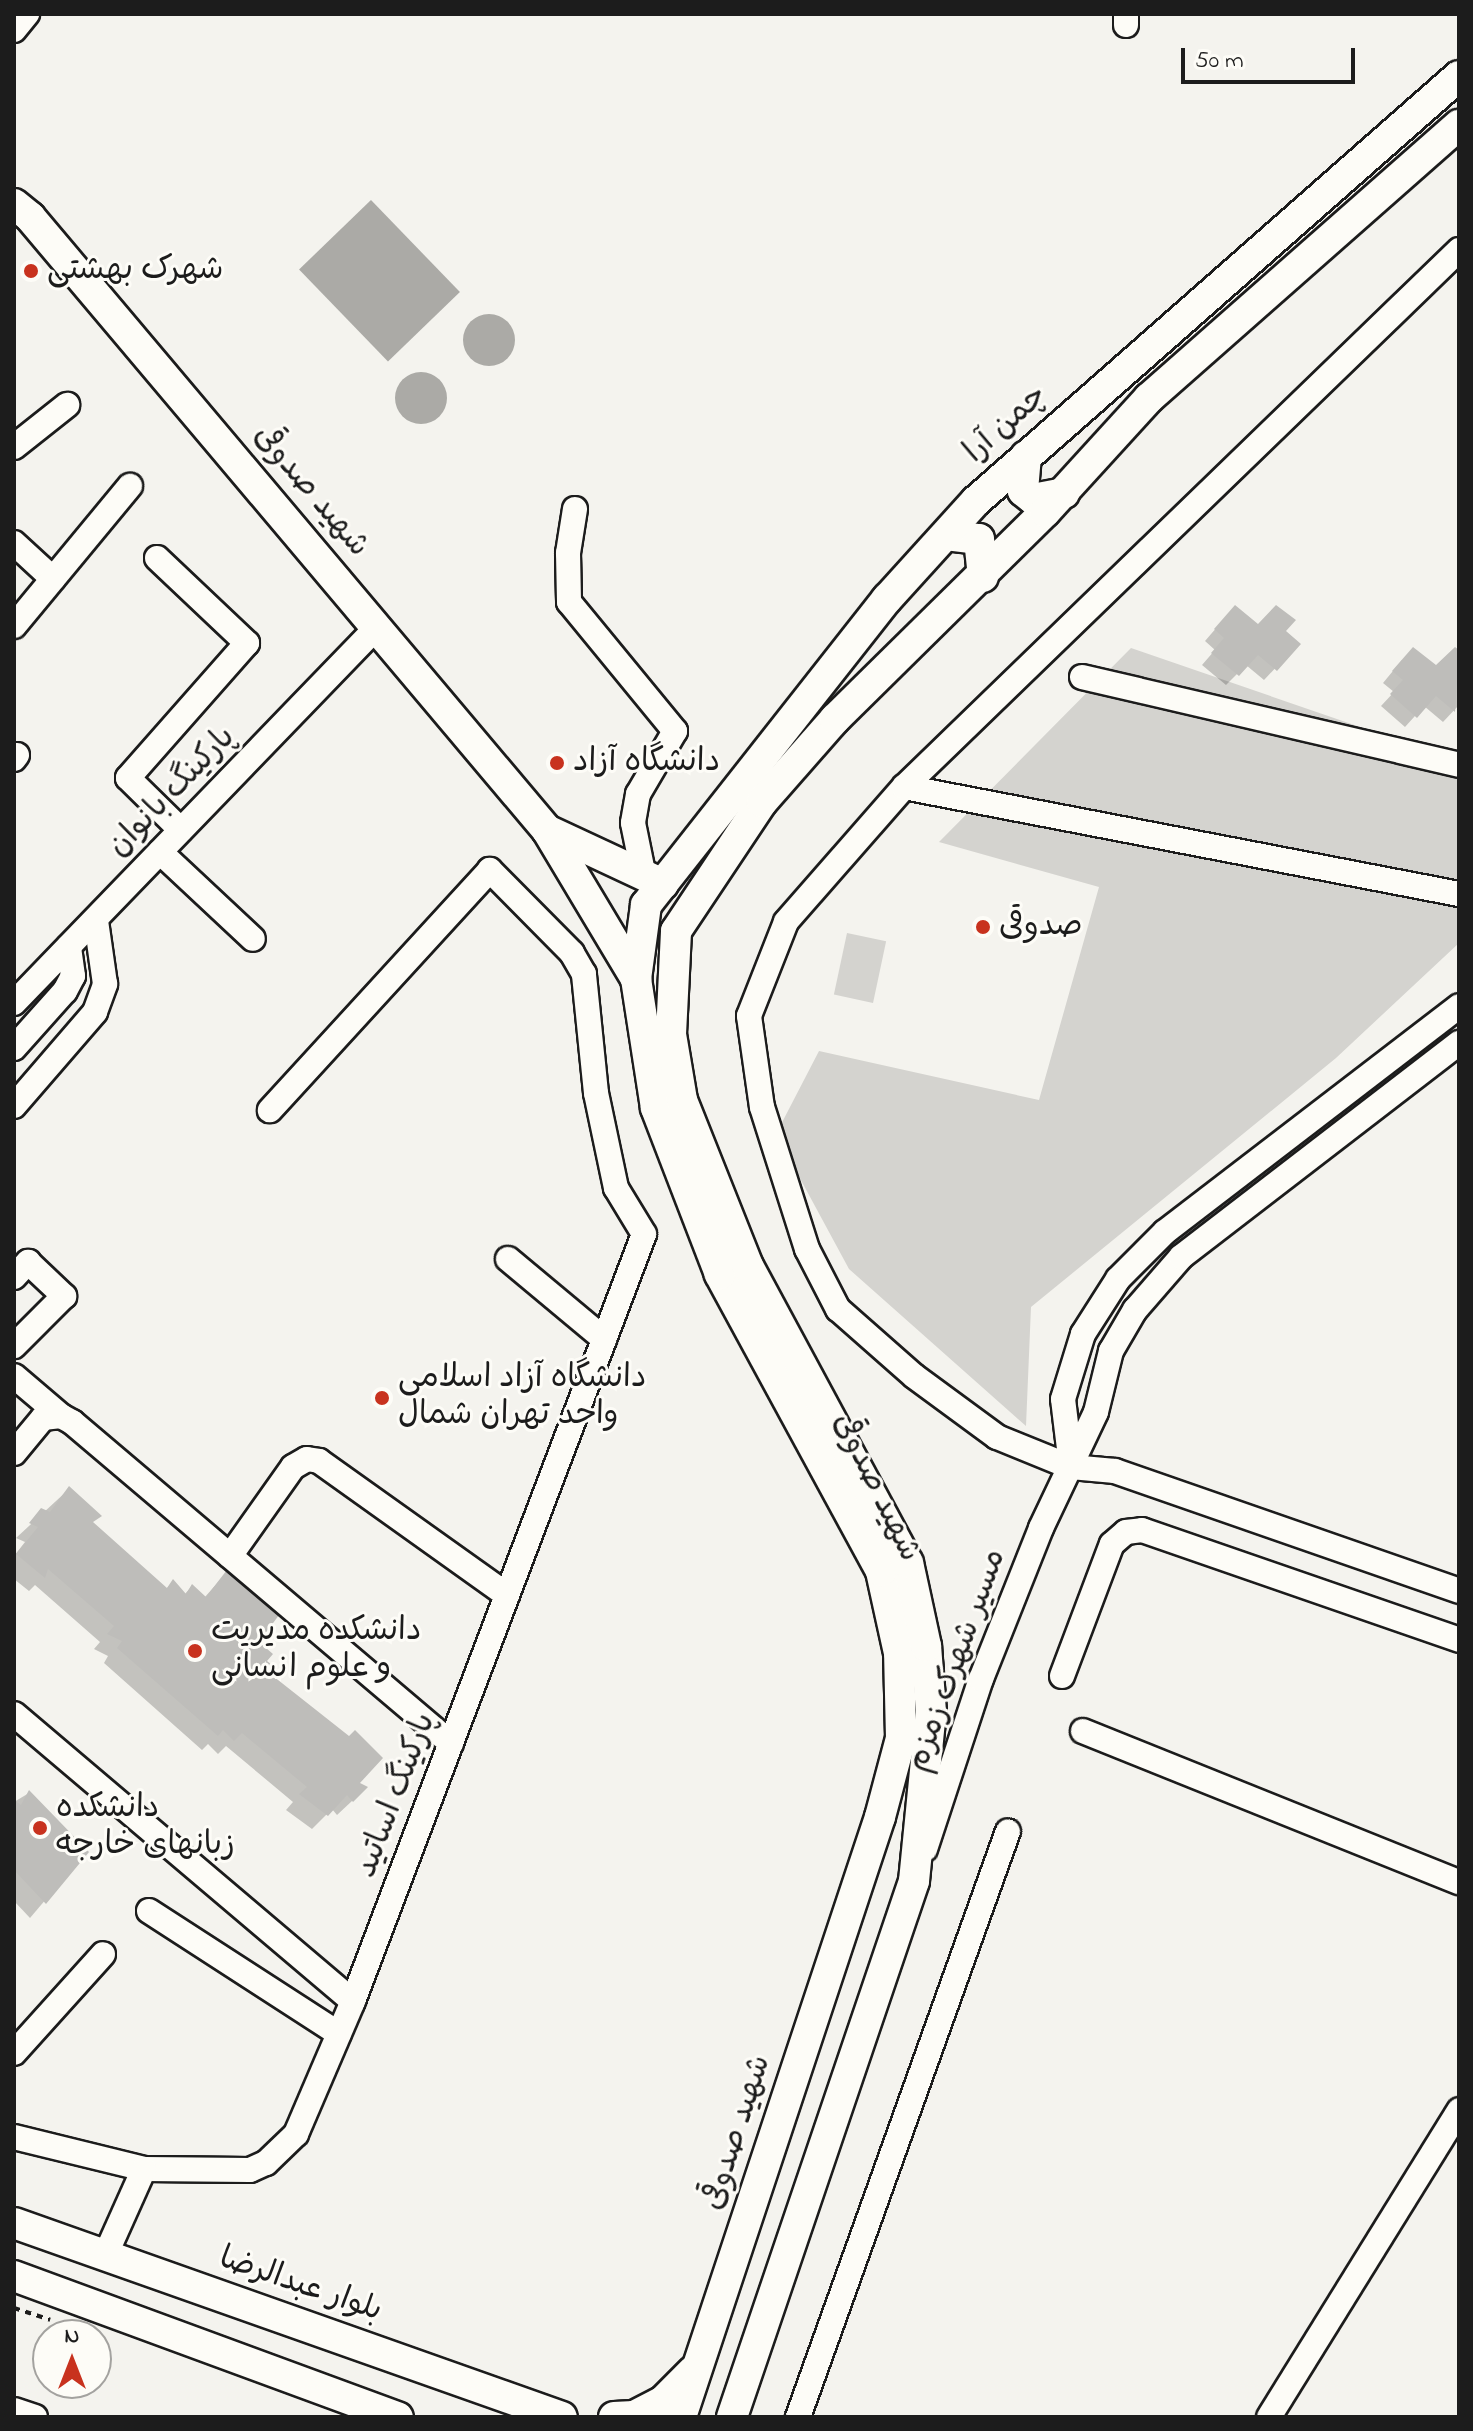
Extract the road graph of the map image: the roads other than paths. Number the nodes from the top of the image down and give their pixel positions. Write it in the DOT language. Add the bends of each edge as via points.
graph roads {
  1 [pos="27,14"];
  2 [pos="14,30"];
  3 [pos="1459,76"];
  4 [pos="1459,125"];
  5 [pos="14,204"];
  6 [pos="1459,250"];
  7 [pos="67,405"];
  8 [pos="14,447"];
  9 [pos="1026,456"];
  10 [pos="130,486"];
  11 [pos="1064,493"];
  12 [pos="575,509"];
  13 [pos="946,535"];
  14 [pos="14,543"];
  15 [pos="157,558"];
  16 [pos="983,577"];
  17 [pos="53,579"];
  18 [pos="14,626"];
  19 [pos="377,627"];
  20 [pos="1082,677"];
  21 [pos="1459,765"];
  22 [pos="904,787"];
  23 [pos="181,830"];
  24 [pos="547,830"];
  25 [pos="160,852"];
  26 [pos="653,878"];
  27 [pos="1459,894"];
  28 [pos="96,921"];
  29 [pos="253,939"];
  30 [pos="69,946"];
  31 [pos="636,979"];
  32 [pos="14,1003"];
  33 [pos="1459,1006"];
  34 [pos="1459,1043"];
  35 [pos="14,1048"];
  36 [pos="14,1106"];
  37 [pos="270,1110"];
  38 [pos="508,1259"];
  39 [pos="14,1277"];
  40 [pos="604,1339"];
  41 [pos="14,1346"];
  42 [pos="14,1376"];
  43 [pos="61,1416"];
  44 [pos="14,1453"];
  45 [pos="1071,1467"];
  46 [pos="230,1556"];
  47 [pos="1459,1591"];
  48 [pos="507,1595"];
  49 [pos="1459,1640"];
  50 [pos="1062,1676"];
  51 [pos="931,1712"];
  52 [pos="14,1714"];
  53 [pos="967,1728"];
  54 [pos="1083,1731"];
  55 [pos="451,1743"];
  56 [pos="1008,1831"];
  57 [pos="914,1881"];
  58 [pos="1459,1882"];
  59 [pos="149,1911"];
  60 [pos="103,1954"];
  61 [pos="353,2001"];
  62 [pos="339,2034"];
  63 [pos="14,2053"];
  64 [pos="1459,2110"];
  65 [pos="14,2137"];
  66 [pos="144,2169"];
  67 [pos="14,2223"];
  68 [pos="105,2256"];
  69 [pos="14,2276"];
  70 [pos="700,2364"];
  71 [pos="746,2373"];
  72 [pos="14,2410"];
  73 [pos="35,2417"];
  74 [pos="398,2417"];
  75 [pos="562,2417"];
  76 [pos="614,2417"];
  77 [pos="681,2417"];
  78 [pos="732,2417"];
  79 [pos="752,2417"];
  80 [pos="798,2417"];
  81 [pos="1269,2417"];
  1 -- 2 [label="street"];
  3 -- 9 [label="main road, چمن آرا"];
  4 -- 11 [label="main road" via="1149,398"];
  5 -- 19 [label="main road, شهید صدوقی"];
  6 -- 22 [label="street"];
  7 -- 8 [label="street"];
  9 -- 11 [label="main road" via="1023,491 1033,499"];
  9 -- 13 [label="main road, چمن آرا"];
  10 -- 17 [label="street"];
  11 -- 16 [label="main road"];
  12 -- 26 [label="street" via="568,553 569,602 675,731 638,794 633,823"];
  13 -- 16 [label="main road" via="979,539"];
  13 -- 26 [label="main road, چمن آرا"];
  14 -- 17 [label="street"];
  15 -- 23 [label="street" via="247,643 128,778"];
  16 -- 51 [label="main road, شهید صدوقی" via="835,719 762,802 676,931 672,984 671,1034 682,1100 748,1266 908,1563 926,1646"];
  17 -- 18 [label="street"];
  19 -- 23 [label="street, پارکینگ بانوان"];
  19 -- 24 [label="main road, شهید صدوقی"];
  20 -- 21 [label="street"];
  22 -- 27 [label="street"];
  22 -- 45 [label="street" via="786,922 763,971 749,1016 762,1107 807,1249 838,1309 914,1376 997,1437"];
  23 -- 25 [label="street, پارکینگ بانوان"];
  24 -- 26 [label="main road"];
  24 -- 31 [label="main road, شهید صدوقی"];
  25 -- 28 [label="street, پارکینگ بانوان"];
  25 -- 29 [label="street"];
  26 -- 31 [label="main road, شهید صدوقی"];
  28 -- 30 [label="street, پارکینگ بانوان"];
  28 -- 36 [label="street" via="105,984 95,1012"];
  30 -- 32 [label="street, پارکینگ بانوان"];
  30 -- 35 [label="street" via="73,976 65,991"];
  31 -- 70 [label="main road, شهید صدوقی" via="656,1108 674,1161 720,1274 881,1571 899,1653 901,1738 880,1817"];
  33 -- 45 [label="street" via="1165,1232 1118,1279 1083,1334 1063,1399"];
  34 -- 45 [label="street, مسیر شهرک زمزم" via="1181,1257 1135,1310 1111,1351 1096,1412"];
  37 -- 40 [label="street, پارکینگ اساتید" via="490,870 572,953 584,974 596,1093 616,1188 644,1234"];
  38 -- 40 [label="street"];
  39 -- 41 [label="street" via="28,1262 64,1296"];
  40 -- 48 [label="street, پارکینگ اساتید"];
  42 -- 43 [label="street"];
  43 -- 44 [label="street" via="43,1418"];
  43 -- 46 [label="street"];
  45 -- 47 [label="street" via="1115,1471"];
  45 -- 53 [label="street, مسیر شهرک زمزم" via="992,1652"];
  46 -- 48 [label="street" via="293,1467 307,1459 319,1461"];
  46 -- 55 [label="street"];
  48 -- 55 [label="street, پارکینگ اساتید"];
  49 -- 50 [label="street" via="1142,1530 1126,1532 1112,1544"];
  51 -- 53 [label="street" via="941,1729"];
  51 -- 57 [label="main road, شهید صدوقی"];
  52 -- 61 [label="street"];
  53 -- 57 [label="street, مسیر شهرک زمزم"];
  54 -- 58 [label="street"];
  55 -- 61 [label="street, پارکینگ اساتید"];
  56 -- 80 [label="street"];
  57 -- 71 [label="main road, شهید صدوقی"];
  59 -- 62 [label="street"];
  60 -- 63 [label="street"];
  61 -- 62 [label="street, پارکینگ اساتید"];
  62 -- 66 [label="street, پارکینگ اساتید" via="296,2134 266,2163 250,2170"];
  64 -- 81 [label="street"];
  65 -- 66 [label="street, پارکینگ اساتید"];
  66 -- 68 [label="street"];
  67 -- 68 [label="main road, بلوار عبدالرضا"];
  68 -- 75 [label="main road, بلوار عبدالرضا"];
  69 -- 74 [label="main road"];
  70 -- 76 [label="main road" via="662,2402 634,2416"];
  70 -- 77 [label="main road, شهید صدوقی"];
  71 -- 78 [label="main road, شهید صدوقی"];
  71 -- 79 [label="main road"];
  72 -- 73 [label="street"];
}
